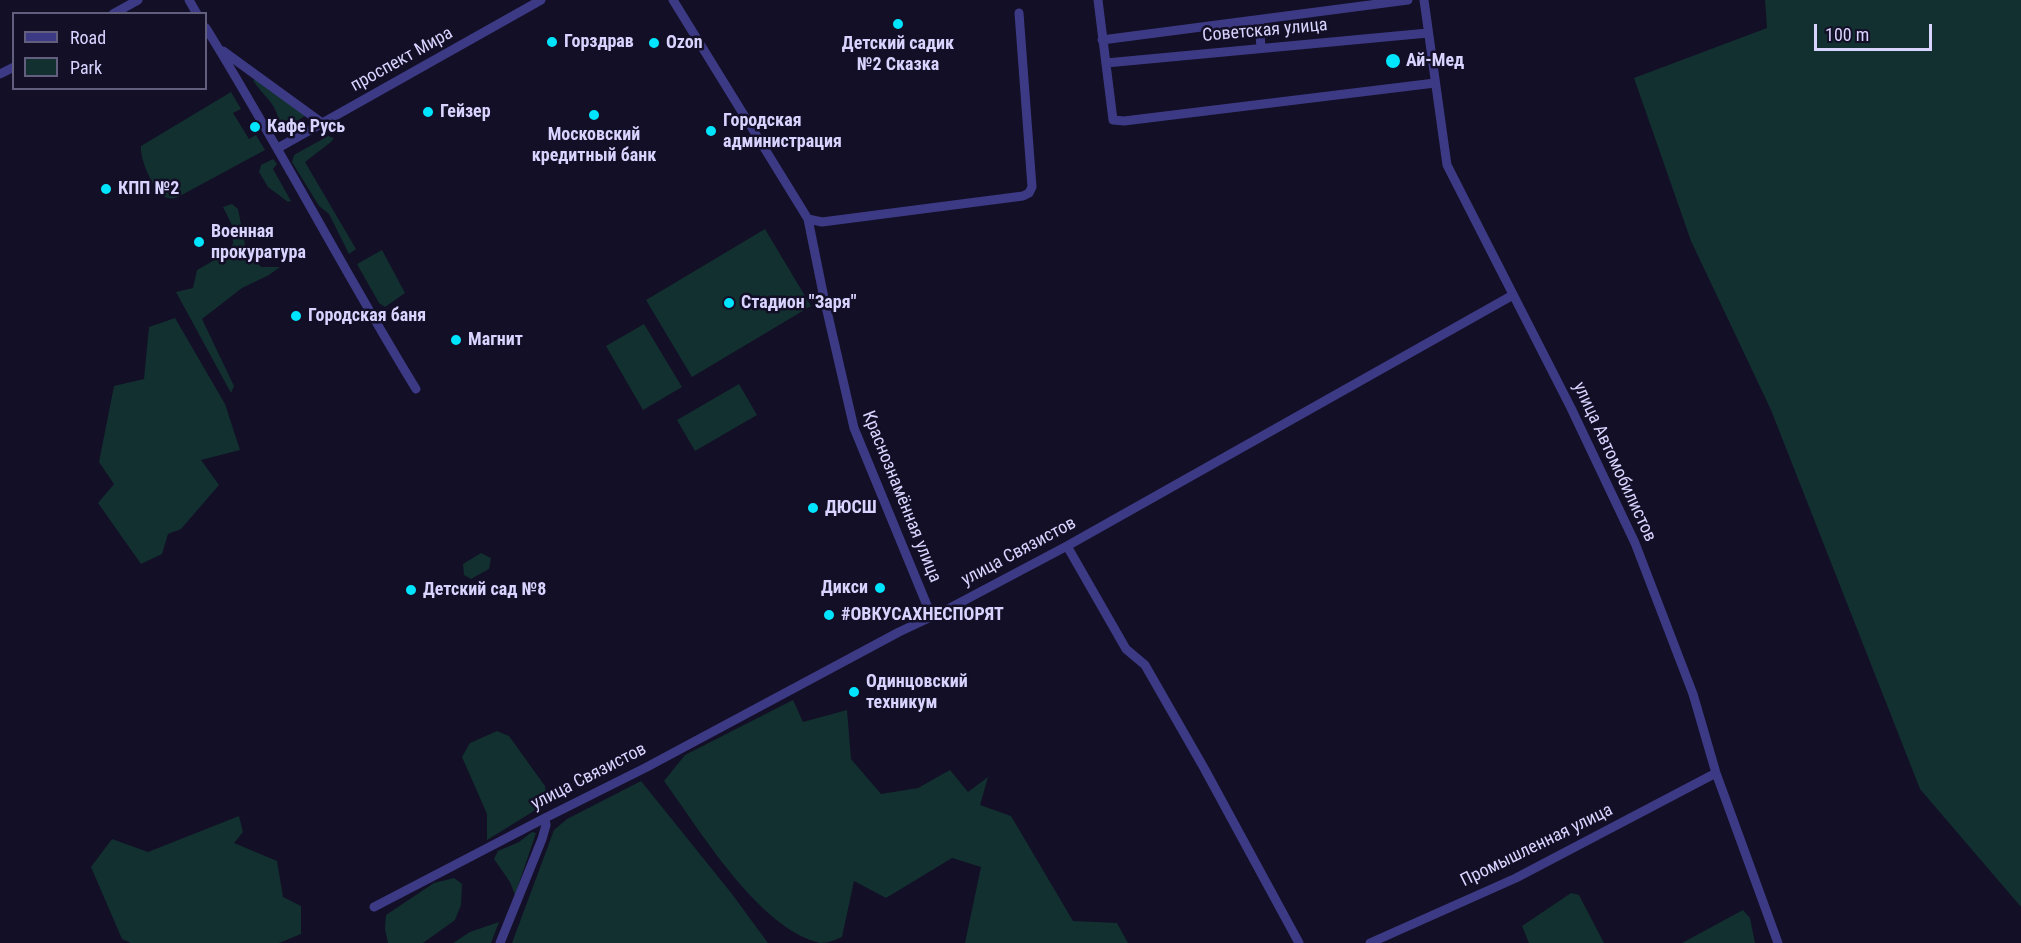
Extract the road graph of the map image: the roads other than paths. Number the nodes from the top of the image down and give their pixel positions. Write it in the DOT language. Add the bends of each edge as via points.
graph roads {
  1 [pos="138,0"];
  2 [pos="541,0"];
  3 [pos="673,0"];
  4 [pos="1098,0"];
  5 [pos="1408,0"];
  6 [pos="1424,0"];
  7 [pos="117,12"];
  8 [pos="1019,13"];
  9 [pos="1258,20"];
  10 [pos="207,30"];
  11 [pos="1428,33"];
  12 [pos="1102,40"];
  13 [pos="218,48"];
  14 [pos="1261,48"];
  15 [pos="1106,63"];
  16 [pos="254,72"];
  17 [pos="239,81"];
  18 [pos="1435,83"];
  19 [pos="322,123"];
  20 [pos="278,148"];
  21 [pos="808,219"];
  22 [pos="1513,295"];
  23 [pos="416,388"];
  24 [pos="1067,546"];
  25 [pos="931,615"];
  26 [pos="1716,773"];
  27 [pos="545,818"];
  28 [pos="374,907"];
  29 [pos="500,943"];
  30 [pos="1299,943"];
  31 [pos="1370,943"];
  32 [pos="1778,943"];
  1 -- 7 [label="street"];
  2 -- 19 [label="street, проспект Мира"];
  3 -- 21 [label="street, Краснознамённая улица"];
  4 -- 12 [label="street"];
  5 -- 9 [label="street"];
  6 -- 11 [label="street, улица Автомобилистов"];
  8 -- 21 [label="street" via="1032,187 1029,193 822,222"];
  9 -- 12 [label="street"];
  9 -- 14 [label="street"];
  10 -- 13 [label="street"];
  11 -- 14 [label="street, Советская улица"];
  11 -- 18 [label="street, улица Автомобилистов"];
  12 -- 15 [label="street"];
  13 -- 16 [label="street"];
  13 -- 17 [label="street"];
  14 -- 15 [label="street, Советская улица"];
  15 -- 18 [label="street" via="1113,120 1124,121"];
  16 -- 17 [label="street"];
  16 -- 19 [label="street"];
  17 -- 20 [label="street"];
  18 -- 22 [label="street, улица Автомобилистов" via="1447,165"];
  19 -- 20 [label="street, проспект Мира"];
  20 -- 23 [label="street"];
  21 -- 25 [label="street, Краснознамённая улица" via="854,428"];
  22 -- 24 [label="street, улица Связистов"];
  22 -- 26 [label="street, улица Автомобилистов" via="1635,543 1693,694"];
  24 -- 25 [label="street, улица Связистов"];
  24 -- 30 [label="street" via="1126,649 1144,665"];
  25 -- 27 [label="street, улица Связистов"];
  26 -- 31 [label="street, Промышленная улица" via="1516,878"];
  26 -- 32 [label="street, улица Автомобилистов"];
  27 -- 28 [label="street, улица Связистов"];
  27 -- 29 [label="street" via="542,839"];
}
